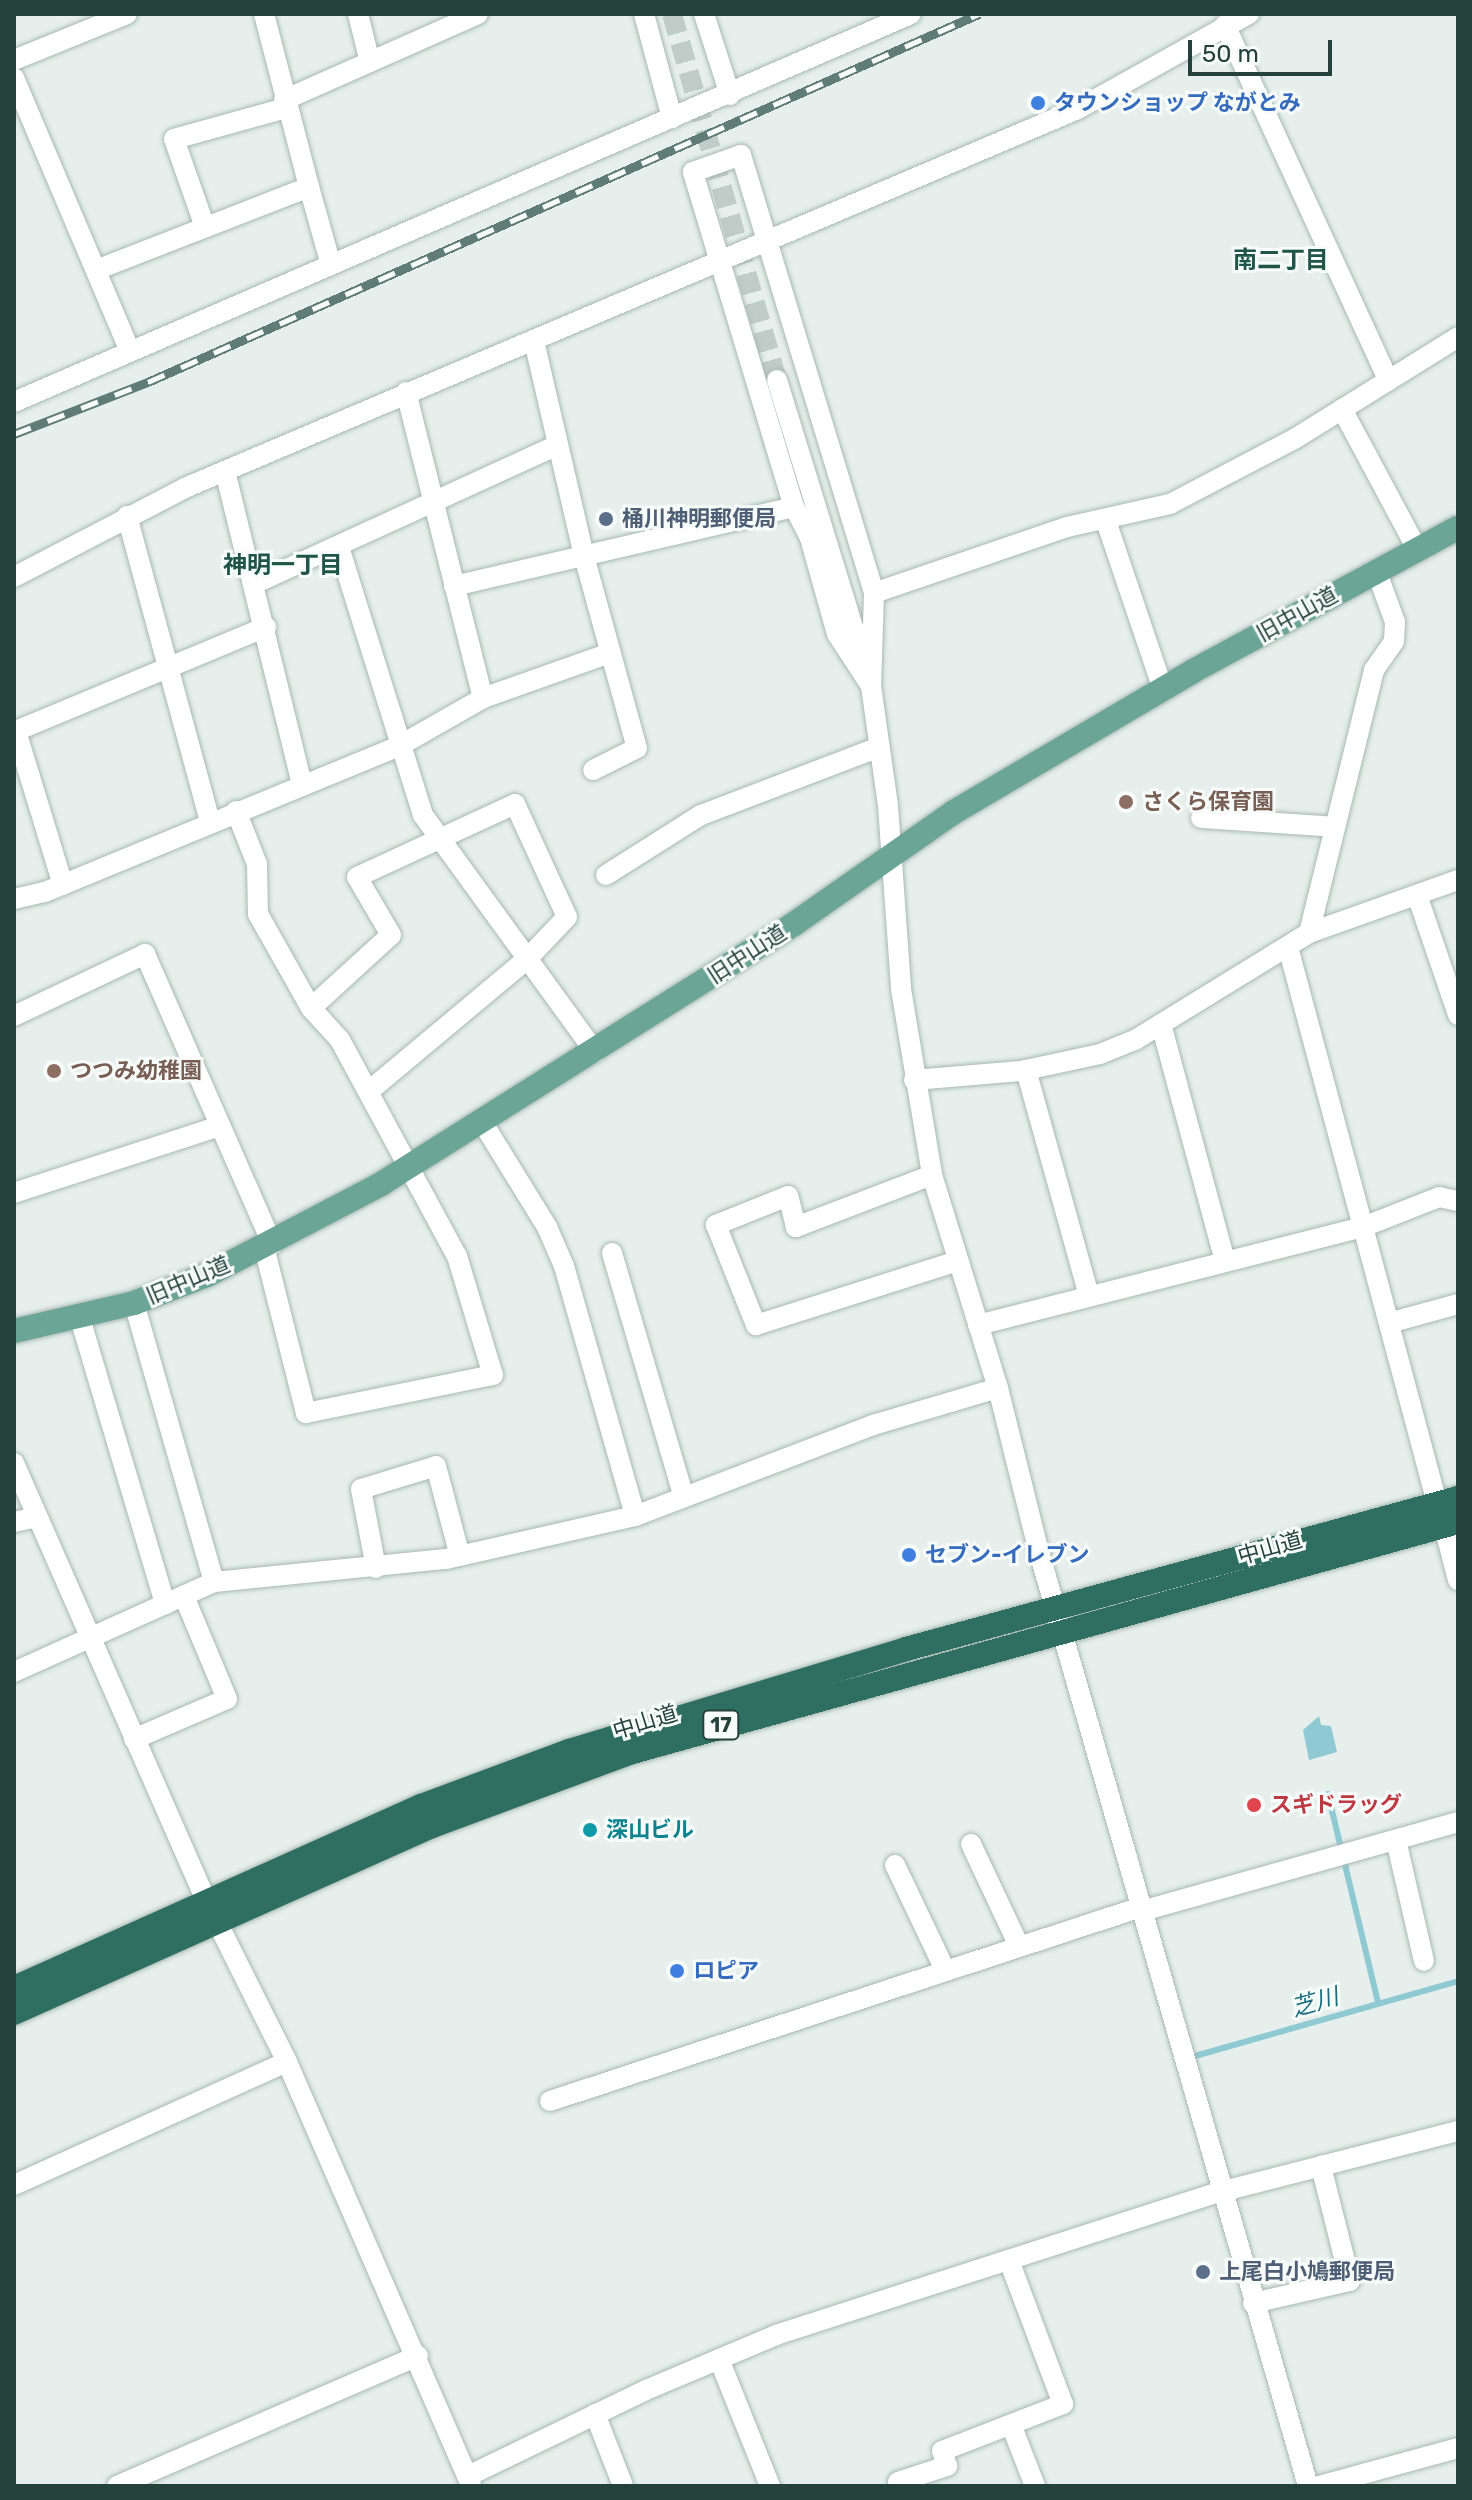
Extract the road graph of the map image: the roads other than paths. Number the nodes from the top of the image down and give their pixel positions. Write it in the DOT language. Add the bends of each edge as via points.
graph roads {
  1 [pos="264,14"];
  2 [pos="358,14"];
  3 [pos="478,14"];
  4 [pos="644,14"];
  5 [pos="704,14"];
  6 [pos="911,14"];
  7 [pos="1249,14"];
  8 [pos="118,16"];
  9 [pos="886,19"];
  10 [pos="452,20"];
  11 [pos="1225,25"];
  12 [pos="14,60"];
  13 [pos="370,62"];
  14 [pos="14,78"];
  15 [pos="730,95"];
  16 [pos="285,104"];
  17 [pos="672,118"];
  18 [pos="309,187"];
  19 [pos="205,227"];
  20 [pos="769,239"];
  21 [pos="719,260"];
  22 [pos="331,265"];
  23 [pos="96,270"];
  24 [pos="1458,337"];
  25 [pos="534,341"];
  26 [pos="130,351"];
  27 [pos="777,380"];
  28 [pos="1388,380"];
  29 [pos="406,392"];
  30 [pos="14,402"];
  31 [pos="1342,409"];
  32 [pos="558,445"];
  33 [pos="225,471"];
  34 [pos="432,500"];
  35 [pos="794,507"];
  36 [pos="127,516"];
  37 [pos="1106,521"];
  38 [pos="1458,528"];
  39 [pos="339,547"];
  40 [pos="1417,549"];
  41 [pos="584,556"];
  42 [pos="1376,570"];
  43 [pos="14,577"];
  44 [pos="256,583"];
  45 [pos="454,586"];
  46 [pos="874,593"];
  47 [pos="266,627"];
  48 [pos="610,653"];
  49 [pos="169,670"];
  50 [pos="871,686"];
  51 [pos="1163,689"];
  52 [pos="483,698"];
  53 [pos="399,746"];
  54 [pos="879,747"];
  55 [pos="593,770"];
  56 [pos="302,784"];
  57 [pos="236,811"];
  58 [pos="1201,818"];
  59 [pos="210,821"];
  60 [pos="1335,827"];
  61 [pos="441,840"];
  62 [pos="892,853"];
  63 [pos="606,875"];
  64 [pos="1458,880"];
  65 [pos="63,885"];
  66 [pos="1417,895"];
  67 [pos="14,899"];
  68 [pos="1309,933"];
  69 [pos="1288,947"];
  70 [pos="527,959"];
  71 [pos="1454,988"];
  72 [pos="311,1008"];
  73 [pos="1458,1015"];
  74 [pos="14,1016"];
  75 [pos="1161,1024"];
  76 [pos="595,1052"];
  77 [pos="1026,1070"];
  78 [pos="914,1080"];
  79 [pos="368,1092"];
  80 [pos="481,1120"];
  81 [pos="220,1126"];
  82 [pos="407,1167"];
  83 [pos="932,1175"];
  84 [pos="14,1193"];
  85 [pos="1458,1201"];
  86 [pos="1363,1227"];
  87 [pos="268,1245"];
  88 [pos="612,1253"];
  89 [pos="958,1261"];
  90 [pos="1225,1262"];
  91 [pos="1089,1296"];
  92 [pos="134,1303"];
  93 [pos="1458,1304"];
  94 [pos="79,1315"];
  95 [pos="1389,1323"];
  96 [pos="978,1325"];
  97 [pos="14,1331"];
  98 [pos="998,1388"];
  99 [pos="14,1463"];
  100 [pos="684,1497"];
  101 [pos="1449,1512"];
  102 [pos="635,1516"];
  103 [pos="37,1517"];
  104 [pos="14,1522"];
  105 [pos="460,1556"];
  106 [pos="376,1568"];
  107 [pos="1458,1580"];
  108 [pos="214,1582"];
  109 [pos="174,1600"];
  110 [pos="1060,1621"];
  111 [pos="89,1638"];
  112 [pos="14,1672"];
  113 [pos="134,1739"];
  114 [pos="1458,1822"];
  115 [pos="1396,1840"];
  116 [pos="971,1844"];
  117 [pos="895,1865"];
  118 [pos="1141,1909"];
  119 [pos="212,1911"];
  120 [pos="1019,1946"];
  121 [pos="1424,1961"];
  122 [pos="945,1970"];
  123 [pos="14,1988"];
  124 [pos="14,2013"];
  125 [pos="287,2062"];
  126 [pos="550,2101"];
  127 [pos="1458,2131"];
  128 [pos="1321,2166"];
  129 [pos="14,2185"];
  130 [pos="1220,2192"];
  131 [pos="1009,2260"];
  132 [pos="1253,2303"];
  133 [pos="418,2356"];
  134 [pos="719,2359"];
  135 [pos="595,2414"];
  136 [pos="1012,2427"];
  137 [pos="1458,2448"];
  138 [pos="470,2480"];
  139 [pos="117,2486"];
  140 [pos="623,2486"];
  141 [pos="770,2486"];
  142 [pos="900,2486"];
  143 [pos="1035,2486"];
  144 [pos="1308,2486"];
  145 [pos="1319,2486"];
  1 -- 16 [label="street"];
  2 -- 13 [label="street"];
  3 -- 10 [label="street"];
  4 -- 17 [label="street"];
  5 -- 15 [label="street"];
  6 -- 9 [label="street"];
  7 -- 11 [label="street"];
  8 -- 12 [label="street"];
  9 -- 15 [label="street"];
  10 -- 13 [label="street"];
  11 -- 20 [label="street" via="1078,109"];
  11 -- 28 [label="street"];
  13 -- 16 [label="street"];
  14 -- 23 [label="street"];
  15 -- 17 [label="street"];
  16 -- 18 [label="street"];
  16 -- 19 [label="street" via="174,139"];
  17 -- 22 [label="street"];
  18 -- 19 [label="street"];
  18 -- 22 [label="street"];
  19 -- 23 [label="street"];
  20 -- 21 [label="street"];
  20 -- 21 [label="street" via="741,155 693,172"];
  20 -- 46 [label="street"];
  21 -- 25 [label="street"];
  21 -- 35 [label="street"];
  22 -- 26 [label="street"];
  23 -- 26 [label="street"];
  24 -- 28 [label="street"];
  25 -- 29 [label="street"];
  25 -- 32 [label="street"];
  26 -- 30 [label="street"];
  27 -- 50 [label="street"];
  28 -- 31 [label="street"];
  29 -- 33 [label="street"];
  29 -- 34 [label="street"];
  31 -- 37 [label="street" via="1170,504"];
  31 -- 40 [label="street"];
  32 -- 34 [label="street"];
  32 -- 41 [label="street"];
  33 -- 36 [label="street"];
  33 -- 44 [label="street"];
  34 -- 39 [label="street"];
  34 -- 45 [label="street"];
  35 -- 41 [label="street"];
  35 -- 50 [label="street" via="810,538 837,634"];
  36 -- 43 [label="street"];
  36 -- 49 [label="street"];
  37 -- 46 [label="street" via="1067,527"];
  37 -- 51 [label="street"];
  38 -- 40 [label="main road, 旧中山道"];
  39 -- 44 [label="street"];
  39 -- 53 [label="street"];
  40 -- 42 [label="main road, 旧中山道"];
  41 -- 45 [label="street"];
  41 -- 48 [label="street"];
  42 -- 51 [label="main road, 旧中山道"];
  42 -- 60 [label="street" via="1395,622 1394,641 1374,670"];
  44 -- 47 [label="street"];
  45 -- 52 [label="street"];
  46 -- 50 [label="street"];
  47 -- 49 [label="street"];
  47 -- 56 [label="street"];
  48 -- 52 [label="street"];
  48 -- 55 [label="street" via="637,748"];
  49 -- 59 [label="street"];
  49 -- 65 [label="street" via="16,731"];
  50 -- 54 [label="street"];
  51 -- 62 [label="main road, 旧中山道"];
  52 -- 53 [label="street"];
  53 -- 56 [label="street"];
  53 -- 61 [label="street" via="423,815"];
  54 -- 62 [label="street"];
  54 -- 63 [label="street" via="701,815"];
  56 -- 57 [label="street"];
  57 -- 59 [label="street"];
  57 -- 72 [label="street" via="257,864 258,914"];
  58 -- 60 [label="street"];
  59 -- 65 [label="street"];
  60 -- 68 [label="street"];
  61 -- 70 [label="street"];
  61 -- 70 [label="street" via="515,804 567,917"];
  61 -- 72 [label="street" via="357,877 391,935"];
  62 -- 76 [label="main road, 旧中山道" via="853,885"];
  62 -- 78 [label="street" via="901,989"];
  64 -- 66 [label="street"];
  65 -- 67 [label="street"];
  66 -- 68 [label="street"];
  66 -- 71 [label="street"];
  68 -- 69 [label="street"];
  69 -- 75 [label="street"];
  69 -- 86 [label="street"];
  70 -- 76 [label="street"];
  70 -- 79 [label="street"];
  71 -- 73 [label="street"];
  72 -- 79 [label="street" via="340,1040"];
  74 -- 81 [label="street" via="145,954"];
  75 -- 77 [label="street" via="1100,1054"];
  75 -- 90 [label="street"];
  76 -- 80 [label="main road, 旧中山道"];
  77 -- 78 [label="street"];
  77 -- 91 [label="street"];
  78 -- 83 [label="street"];
  79 -- 82 [label="street"];
  80 -- 82 [label="main road, 旧中山道"];
  80 -- 102 [label="street" via="547,1227 564,1266"];
  81 -- 84 [label="street"];
  81 -- 87 [label="street"];
  82 -- 87 [label="main road, 旧中山道"];
  82 -- 87 [label="street" via="457,1256 493,1375 306,1413"];
  83 -- 89 [label="street"];
  83 -- 89 [label="street" via="796,1227 788,1196 716,1225 756,1325"];
  85 -- 86 [label="street" via="1439,1197"];
  86 -- 90 [label="street"];
  86 -- 95 [label="street"];
  87 -- 92 [label="main road, 旧中山道"];
  88 -- 100 [label="street"];
  89 -- 96 [label="street"];
  90 -- 91 [label="street"];
  91 -- 96 [label="street"];
  92 -- 94 [label="main road, 旧中山道"];
  92 -- 108 [label="street"];
  93 -- 95 [label="street"];
  94 -- 97 [label="main road, 旧中山道"];
  94 -- 109 [label="street"];
  95 -- 101 [label="street"];
  96 -- 98 [label="street"];
  98 -- 100 [label="street" via="873,1425"];
  98 -- 110 [label="street"];
  99 -- 103 [label="street"];
  100 -- 102 [label="street"];
  101 -- 107 [label="street"];
  101 -- 110 [label="highway, 中山道 / 17"];
  102 -- 105 [label="street"];
  103 -- 104 [label="street"];
  103 -- 111 [label="street"];
  105 -- 106 [label="street"];
  105 -- 106 [label="street" via="436,1466 361,1489"];
  106 -- 108 [label="street"];
  108 -- 109 [label="street"];
  109 -- 111 [label="street"];
  109 -- 113 [label="street" via="227,1699"];
  110 -- 118 [label="street"];
  110 -- 119 [label="highway, 中山道 / 17" via="714,1704 569,1751 421,1806"];
  111 -- 112 [label="street"];
  111 -- 113 [label="street"];
  113 -- 119 [label="street"];
  114 -- 115 [label="street"];
  115 -- 118 [label="street"];
  115 -- 121 [label="street"];
  116 -- 120 [label="street"];
  117 -- 122 [label="street"];
  118 -- 120 [label="street"];
  118 -- 130 [label="street"];
  119 -- 123 [label="highway, 中山道 / 17"];
  119 -- 124 [label="highway, 中山道 / 17"];
  119 -- 125 [label="street"];
  120 -- 122 [label="street"];
  122 -- 126 [label="street"];
  125 -- 129 [label="street"];
  125 -- 133 [label="street"];
  127 -- 128 [label="street"];
  128 -- 130 [label="street"];
  128 -- 132 [label="street" via="1350,2281"];
  130 -- 131 [label="street"];
  130 -- 132 [label="street"];
  131 -- 134 [label="street" via="776,2335"];
  131 -- 136 [label="street" via="1063,2404"];
  132 -- 144 [label="street"];
  133 -- 138 [label="street"];
  133 -- 139 [label="street"];
  134 -- 135 [label="street"];
  134 -- 141 [label="street"];
  135 -- 138 [label="street"];
  135 -- 140 [label="street"];
  136 -- 142 [label="street" via="942,2451 947,2466 898,2482"];
  136 -- 143 [label="street"];
  137 -- 145 [label="street"];
}
